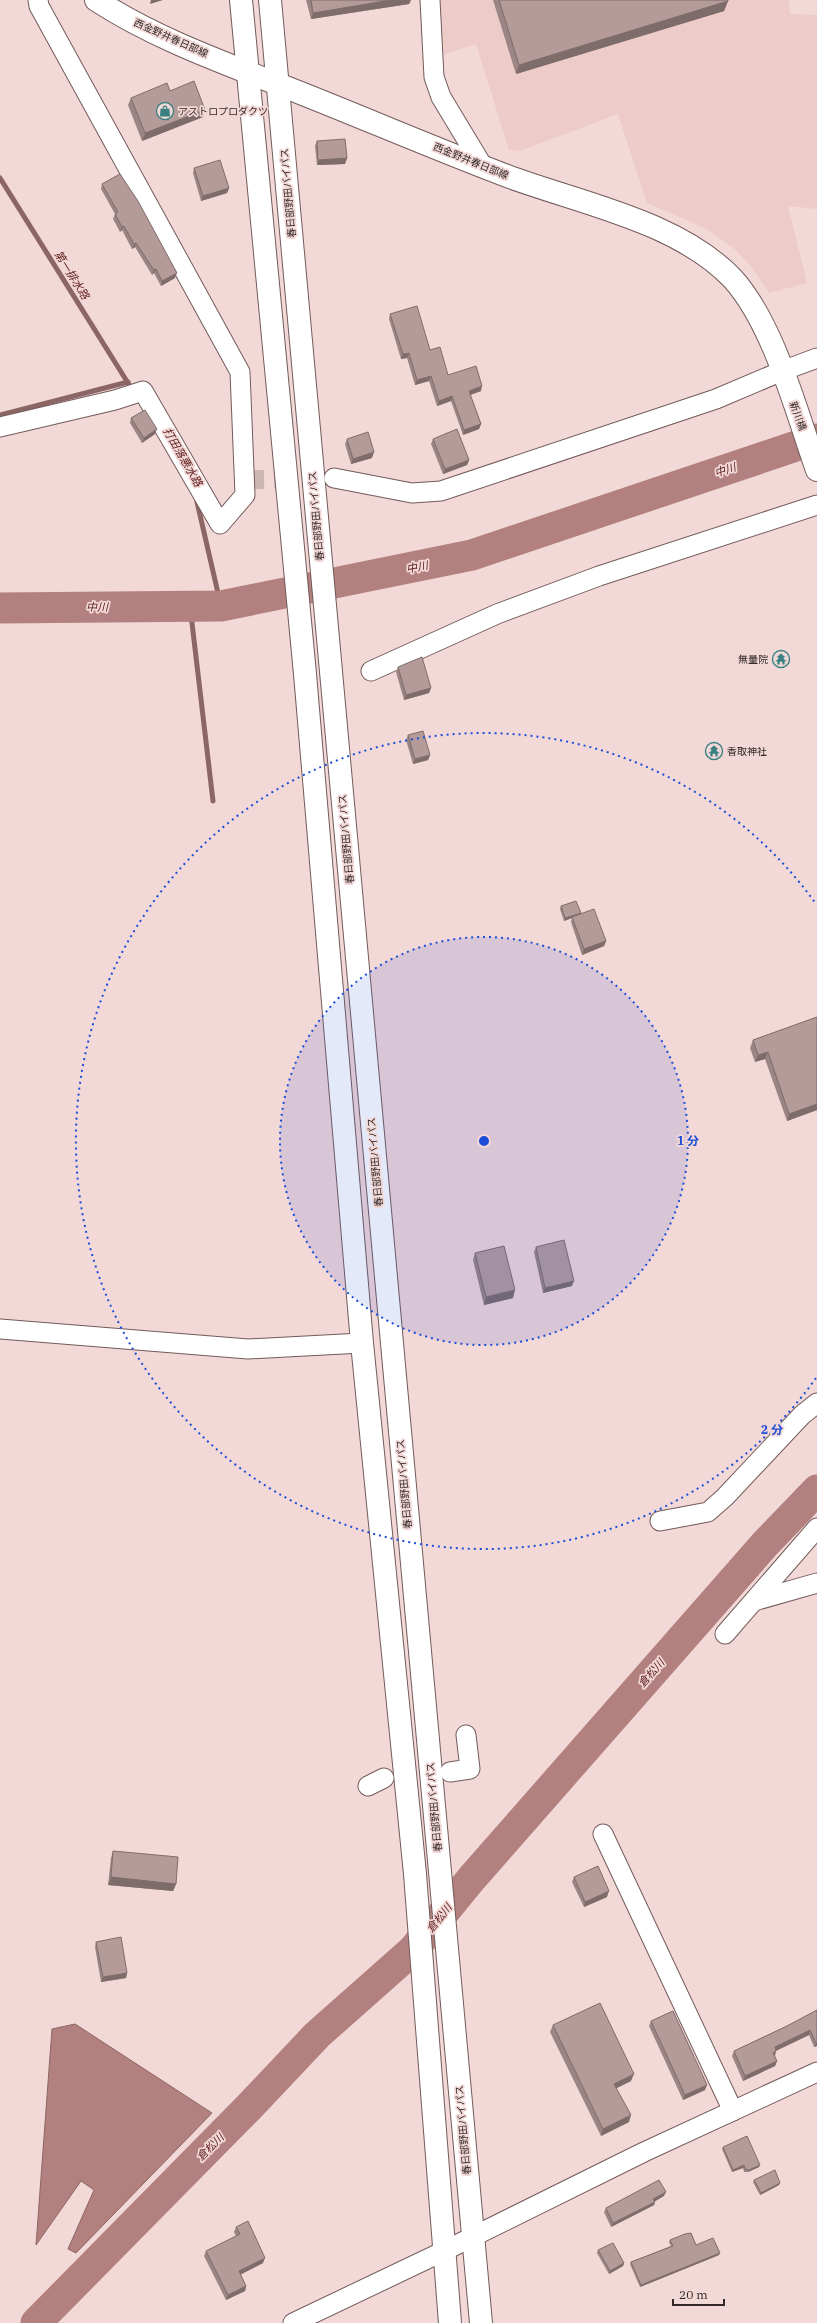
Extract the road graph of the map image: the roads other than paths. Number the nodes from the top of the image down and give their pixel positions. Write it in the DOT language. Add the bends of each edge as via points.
graph roads {
  1 [pos="38,0"];
  2 [pos="96,0"];
  3 [pos="241,0"];
  4 [pos="270,0"];
  5 [pos="430,0"];
  6 [pos="248,72"];
  7 [pos="278,84"];
  8 [pos="482,165"];
  9 [pos="817,358"];
  10 [pos="784,377"];
  11 [pos="0,427"];
  12 [pos="817,470"];
  13 [pos="334,478"];
  14 [pos="817,505"];
  15 [pos="372,671"];
  16 [pos="0,1329"];
  17 [pos="362,1343"];
  18 [pos="817,1403"];
  19 [pos="660,1521"];
  20 [pos="817,1528"];
  21 [pos="817,1583"];
  22 [pos="754,1601"];
  23 [pos="725,1634"];
  24 [pos="466,1735"];
  25 [pos="450,1772"];
  26 [pos="603,1834"];
  27 [pos="817,2072"];
  28 [pos="733,2111"];
  29 [pos="472,2237"];
  30 [pos="444,2251"];
  31 [pos="293,2323"];
  32 [pos="450,2323"];
  33 [pos="481,2323"];
  1 -- 11 [label="street" via="240,372 245,494 220,524 143,391"];
  2 -- 6 [label="main road, 西金野井春日部線" via="122,17"];
  3 -- 6 [label="main road"];
  4 -- 7 [label="main road, 春日部野田バイパス"];
  5 -- 8 [label="street" via="434,77 441,98"];
  6 -- 7 [label="main road, 西金野井春日部線"];
  6 -- 17 [label="main road" via="305,674"];
  7 -- 8 [label="main road, 西金野井春日部線"];
  7 -- 29 [label="main road, 春日部野田バイパス"];
  8 -- 10 [label="main road, 西金野井春日部線" via="638,221 673,235 700,251 719,265 749,298"];
  9 -- 10 [label="street"];
  10 -- 12 [label="main road, 新川橋"];
  10 -- 13 [label="street" via="441,491 412,493"];
  14 -- 15 [label="street" via="599,576 497,614"];
  16 -- 17 [label="street" via="248,1348"];
  17 -- 30 [label="main road" via="415,1874"];
  18 -- 19 [label="street" via="802,1415 725,1498 708,1512"];
  20 -- 22 [label="street"];
  21 -- 22 [label="street"];
  22 -- 23 [label="street"];
  24 -- 25 [label="street" via="470,1769"];
  26 -- 28 [label="street"];
  27 -- 28 [label="street"];
  28 -- 29 [label="street"];
  29 -- 30 [label="street"];
  29 -- 33 [label="main road, 春日部野田バイパス"];
  30 -- 31 [label="street"];
  30 -- 32 [label="main road"];
}
